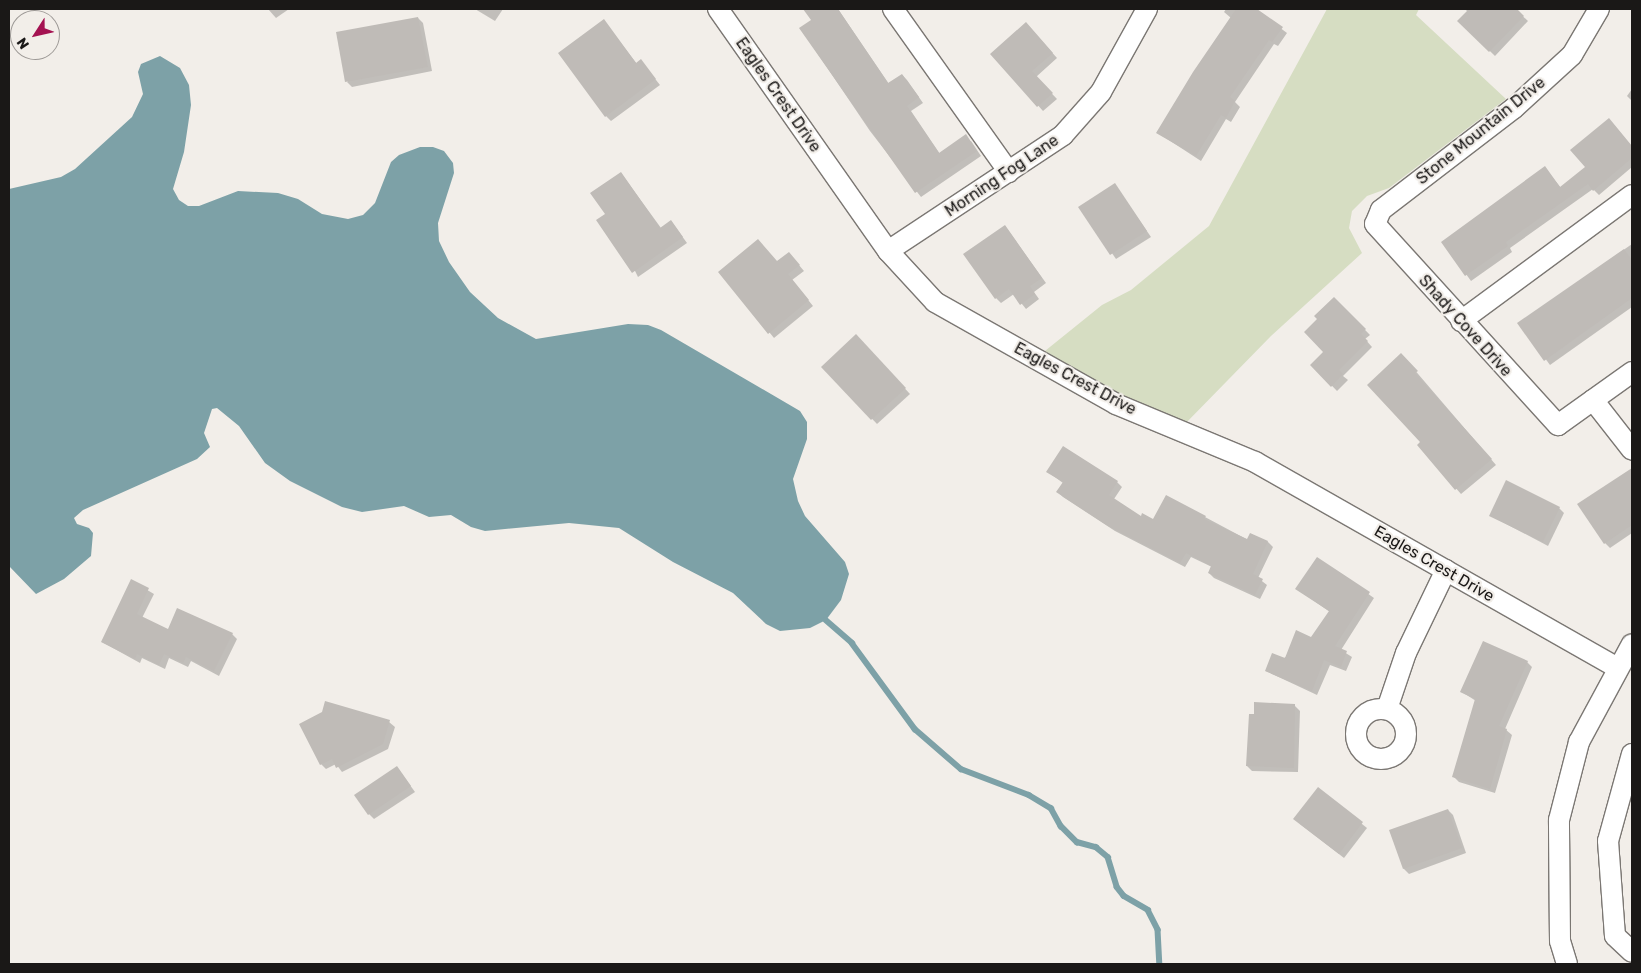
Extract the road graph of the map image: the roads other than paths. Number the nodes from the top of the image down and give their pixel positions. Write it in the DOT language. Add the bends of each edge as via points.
graph roads {
  1 [pos="893,9"];
  2 [pos="1147,9"];
  3 [pos="1599,9"];
  4 [pos="725,11"];
  5 [pos="1009,172"];
  6 [pos="1632,195"];
  7 [pos="1376,224"];
  8 [pos="888,251"];
  9 [pos="1461,321"];
  10 [pos="1632,372"];
  11 [pos="1593,400"];
  12 [pos="1632,450"];
  13 [pos="1446,570"];
  14 [pos="1632,644"];
  15 [pos="1617,668"];
  16 [pos="1387,708"];
  17 [pos="1632,754"];
  18 [pos="1632,952"];
  19 [pos="1566,964"];
  1 -- 5 [label="street"];
  2 -- 5 [label="street, Morning Fog Lane" via="1101,92 1063,135"];
  3 -- 7 [label="street, Stone Mountain Drive" via="1572,55 1514,108 1381,210"];
  4 -- 8 [label="street, Eagles Crest Drive"];
  5 -- 8 [label="street, Morning Fog Lane"];
  6 -- 9 [label="street"];
  7 -- 9 [label="street, Shady Cove Drive"];
  8 -- 13 [label="street, Eagles Crest Drive" via="935,302 1116,404 1255,462"];
  9 -- 11 [label="street, Shady Cove Drive" via="1558,425"];
  10 -- 11 [label="street"];
  11 -- 12 [label="street"];
  13 -- 15 [label="street, Eagles Crest Drive"];
  13 -- 16 [label="street" via="1406,653"];
  14 -- 15 [label="street"];
  15 -- 19 [label="street" via="1579,742 1559,820 1560,941"];
  17 -- 18 [label="street" via="1608,841 1615,936"];
}
